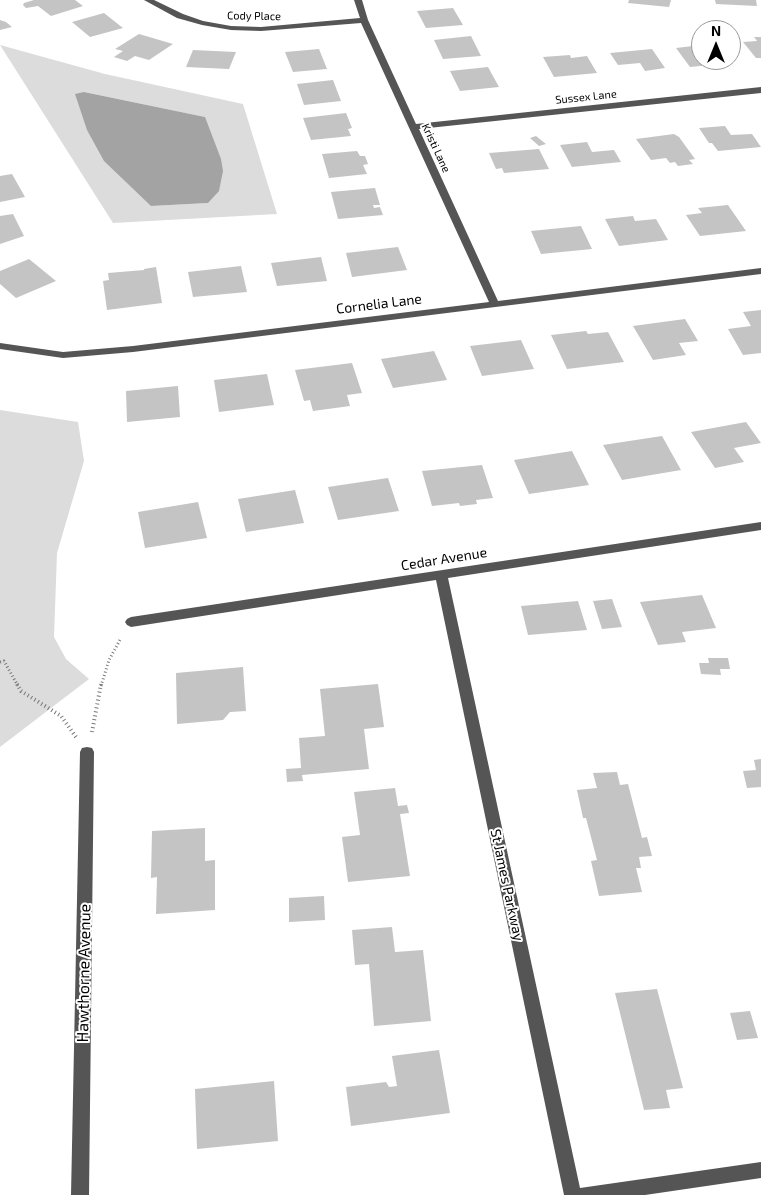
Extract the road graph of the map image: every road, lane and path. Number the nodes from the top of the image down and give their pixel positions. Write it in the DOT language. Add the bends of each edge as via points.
graph roads {
  1 [pos="148,0"];
  2 [pos="358,0"];
  3 [pos="364,20"];
  4 [pos="761,90"];
  5 [pos="414,127"];
  6 [pos="761,271"];
  7 [pos="495,304"];
  8 [pos="0,346"];
  9 [pos="761,526"];
  10 [pos="441,575"];
  11 [pos="131,622"];
  12 [pos="0,662"];
  13 [pos="87,752"];
  14 [pos="761,1170"];
  15 [pos="80,1195"];
  16 [pos="573,1195"];
  17 [pos="584,1195"];
  1 -- 3 [label="street, Cody Place" via="180,16 231,28"];
  2 -- 3 [label="street, Kristi Lane"];
  3 -- 5 [label="street, Kristi Lane"];
  4 -- 5 [label="street, Sussex Lane"];
  5 -- 7 [label="street, Kristi Lane"];
  6 -- 7 [label="street, Cornelia Lane"];
  7 -- 8 [label="street, Cornelia Lane" via="64,355"];
  9 -- 10 [label="street, Cedar Avenue"];
  10 -- 11 [label="street, Cedar Avenue"];
  10 -- 16 [label="street, St James Parkway"];
  11 -- 13 [label="path" via="108,660"];
  12 -- 13 [label="path" via="4,662 21,691 61,716"];
  13 -- 15 [label="street, Hawthorne Avenue"];
  14 -- 17 [label="street"];
}
